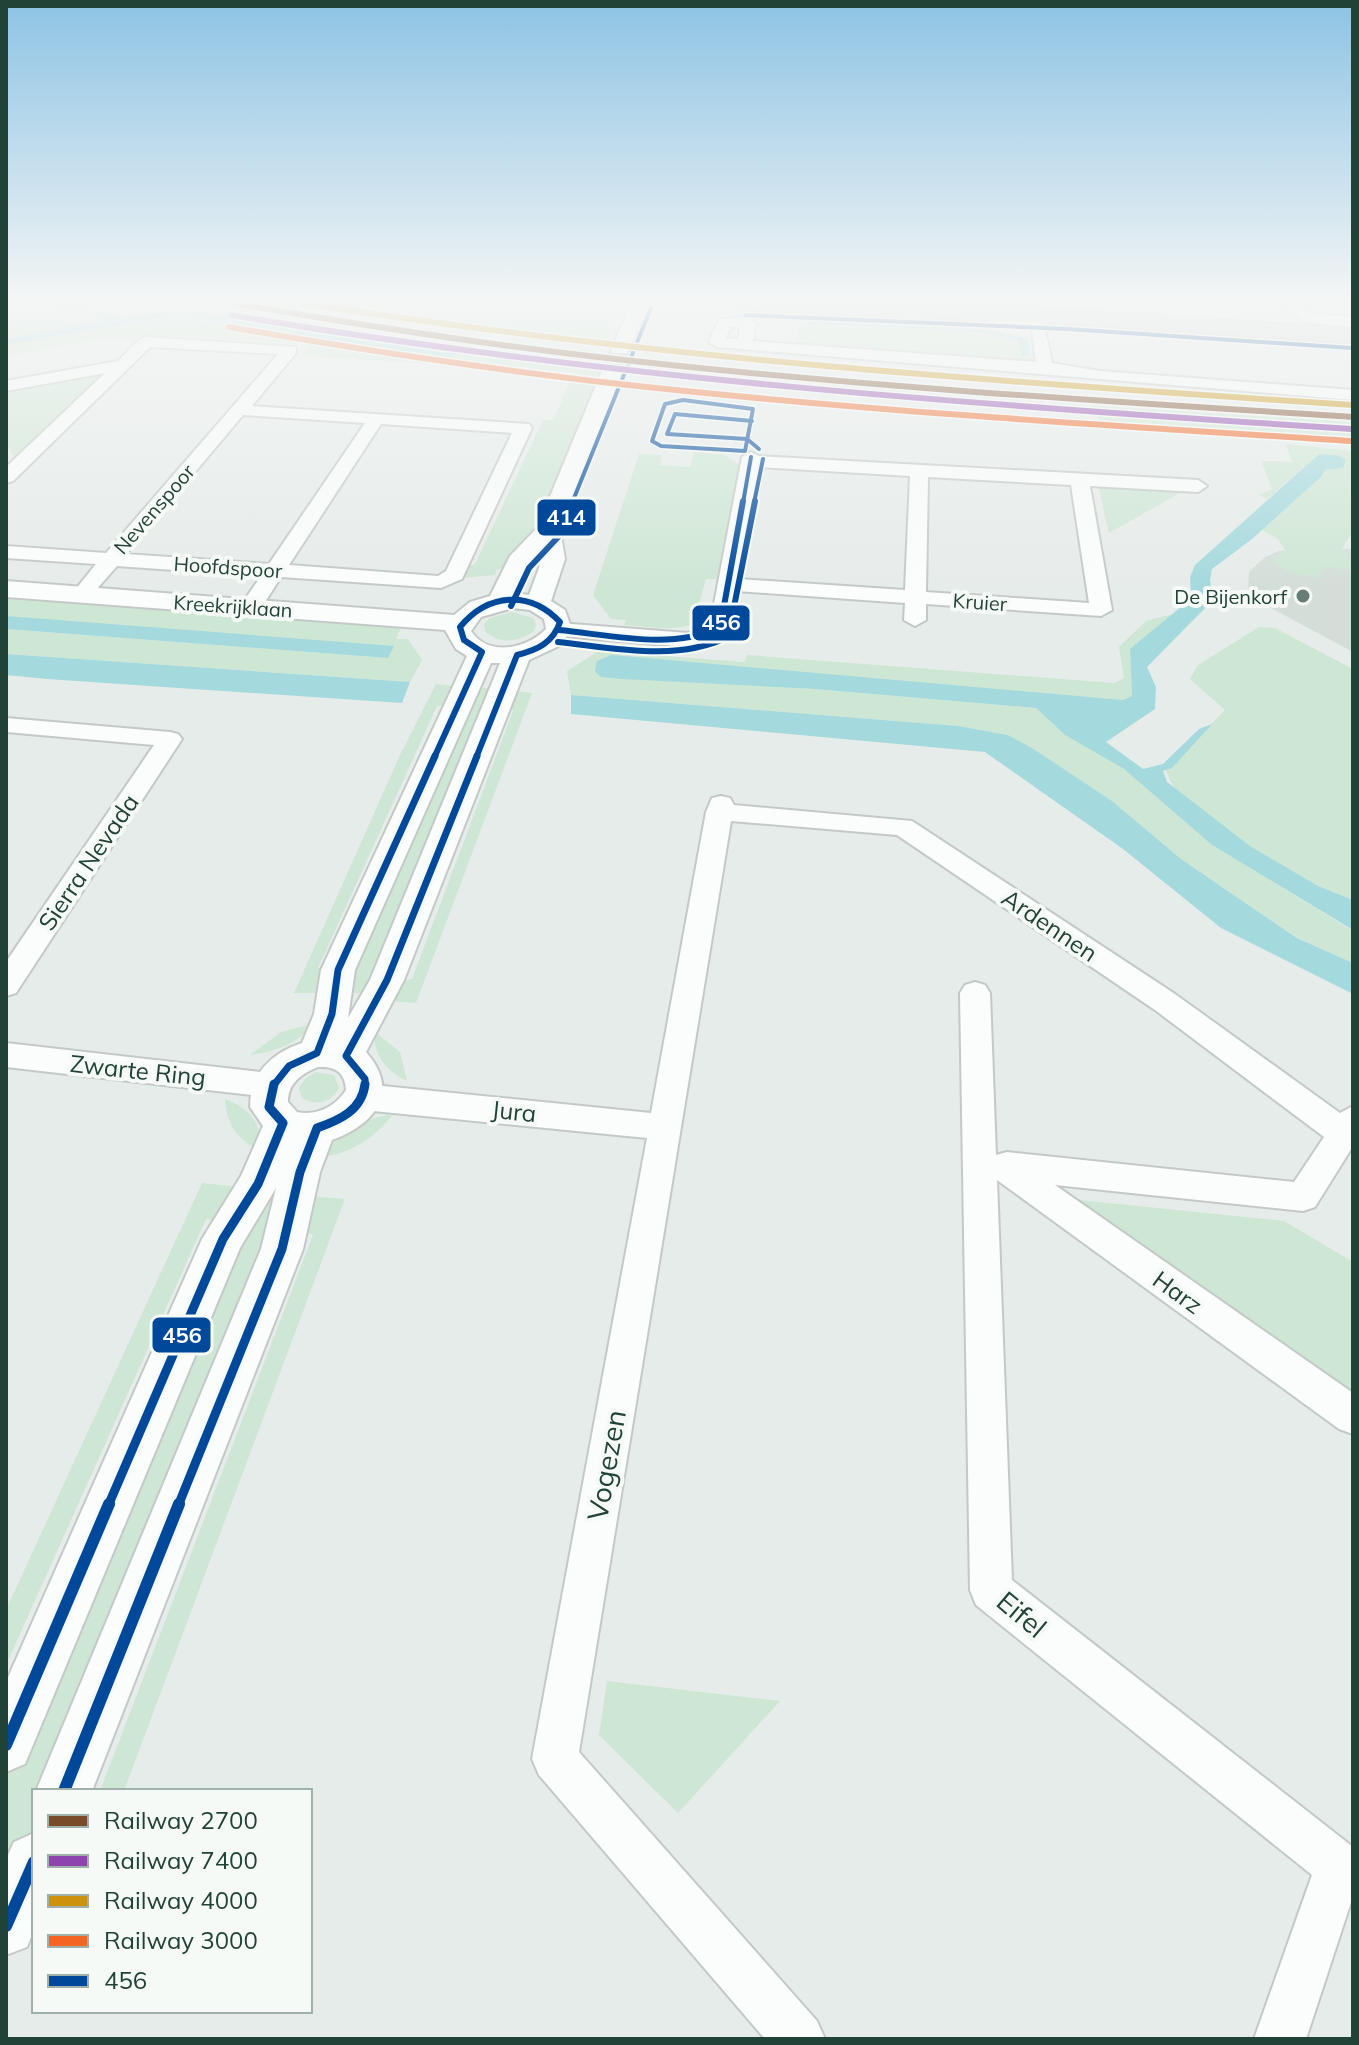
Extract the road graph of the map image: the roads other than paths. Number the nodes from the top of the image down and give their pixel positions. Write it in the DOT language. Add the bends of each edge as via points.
graph roads {
  1 [pos="87,398"];
  2 [pos="250,398"];
  3 [pos="601,398"];
  4 [pos="240,410"];
  5 [pos="376,419"];
  6 [pos="7,471"];
  7 [pos="919,471"];
  8 [pos="1080,480"];
  9 [pos="1198,486"];
  10 [pos="548,530"];
  11 [pos="6,552"];
  12 [pos="110,558"];
  13 [pos="275,570"];
  14 [pos="727,584"];
  15 [pos="6,589"];
  16 [pos="81,595"];
  17 [pos="916,597"];
  18 [pos="500,601"];
  19 [pos="537,604"];
  20 [pos="250,608"];
  21 [pos="915,620"];
  22 [pos="460,623"];
  23 [pos="559,630"];
  24 [pos="482,652"];
  25 [pos="517,655"];
  26 [pos="6,725"];
  27 [pos="720,808"];
  28 [pos="6,985"];
  29 [pos="975,993"];
  30 [pos="6,1055"];
  31 [pos="331,1055"];
  32 [pos="363,1097"];
  33 [pos="290,1112"];
  34 [pos="1348,1126"];
  35 [pos="665,1127"];
  36 [pos="990,1164"];
  37 [pos="1353,1416"];
  38 [pos="6,1745"];
  39 [pos="65,1789"];
  40 [pos="32,1867"];
  41 [pos="6,1926"];
  42 [pos="799,2039"];
  43 [pos="1280,2039"];
  1 -- 6 [label="street"];
  2 -- 4 [label="street, Nevenspoor"];
  3 -- 10 [label="street"];
  4 -- 5 [label="street"];
  4 -- 12 [label="street, Nevenspoor"];
  5 -- 13 [label="street"];
  5 -- 13 [label="street, Hoofdspoor" via="523,428 455,575 441,582"];
  7 -- 8 [label="street"];
  7 -- 14 [label="street" via="751,459"];
  7 -- 17 [label="street"];
  8 -- 9 [label="street"];
  8 -- 17 [label="street, Kruier" via="1101,610"];
  10 -- 18 [label="street" via="519,561"];
  10 -- 19 [label="street" via="554,552"];
  11 -- 12 [label="street, Hoofdspoor"];
  12 -- 13 [label="street, Hoofdspoor"];
  12 -- 16 [label="street, Nevenspoor"];
  13 -- 20 [label="street"];
  14 -- 17 [label="street, Kruier"];
  14 -- 23 [label="street" via="720,628 699,639"];
  15 -- 16 [label="street, Kreekrijklaan"];
  16 -- 20 [label="street, Kreekrijklaan"];
  17 -- 21 [label="street"];
  18 -- 19 [label="street"];
  18 -- 22 [label="street" via="475,609"];
  19 -- 23 [label="street" via="556,615"];
  20 -- 22 [label="street, Kreekrijklaan"];
  22 -- 24 [label="street" via="461,640"];
  23 -- 25 [label="street" via="545,646"];
  24 -- 25 [label="street"];
  24 -- 31 [label="street" via="338,970"];
  25 -- 31 [label="street" via="387,980"];
  26 -- 28 [label="street, Sierra Nevada" via="170,739"];
  27 -- 34 [label="street, Ardennen" via="903,827"];
  27 -- 35 [label="street, Vogezen"];
  29 -- 36 [label="street, Eifel"];
  30 -- 33 [label="street, Zwarte Ring"];
  31 -- 32 [label="street" via="360,1066 366,1080"];
  31 -- 33 [label="street" via="288,1064"];
  32 -- 33 [label="street" via="340,1121"];
  32 -- 35 [label="street, Jura"];
  33 -- 38 [label="street" via="258,1184 223,1239"];
  33 -- 39 [label="street" via="300,1172 282,1249"];
  34 -- 36 [label="street" via="1303,1197"];
  35 -- 42 [label="street, Vogezen" via="555,1759"];
  36 -- 37 [label="street, Harz"];
  36 -- 43 [label="street, Eifel" via="991,1590 1339,1866"];
  40 -- 41 [label="street"];
}
